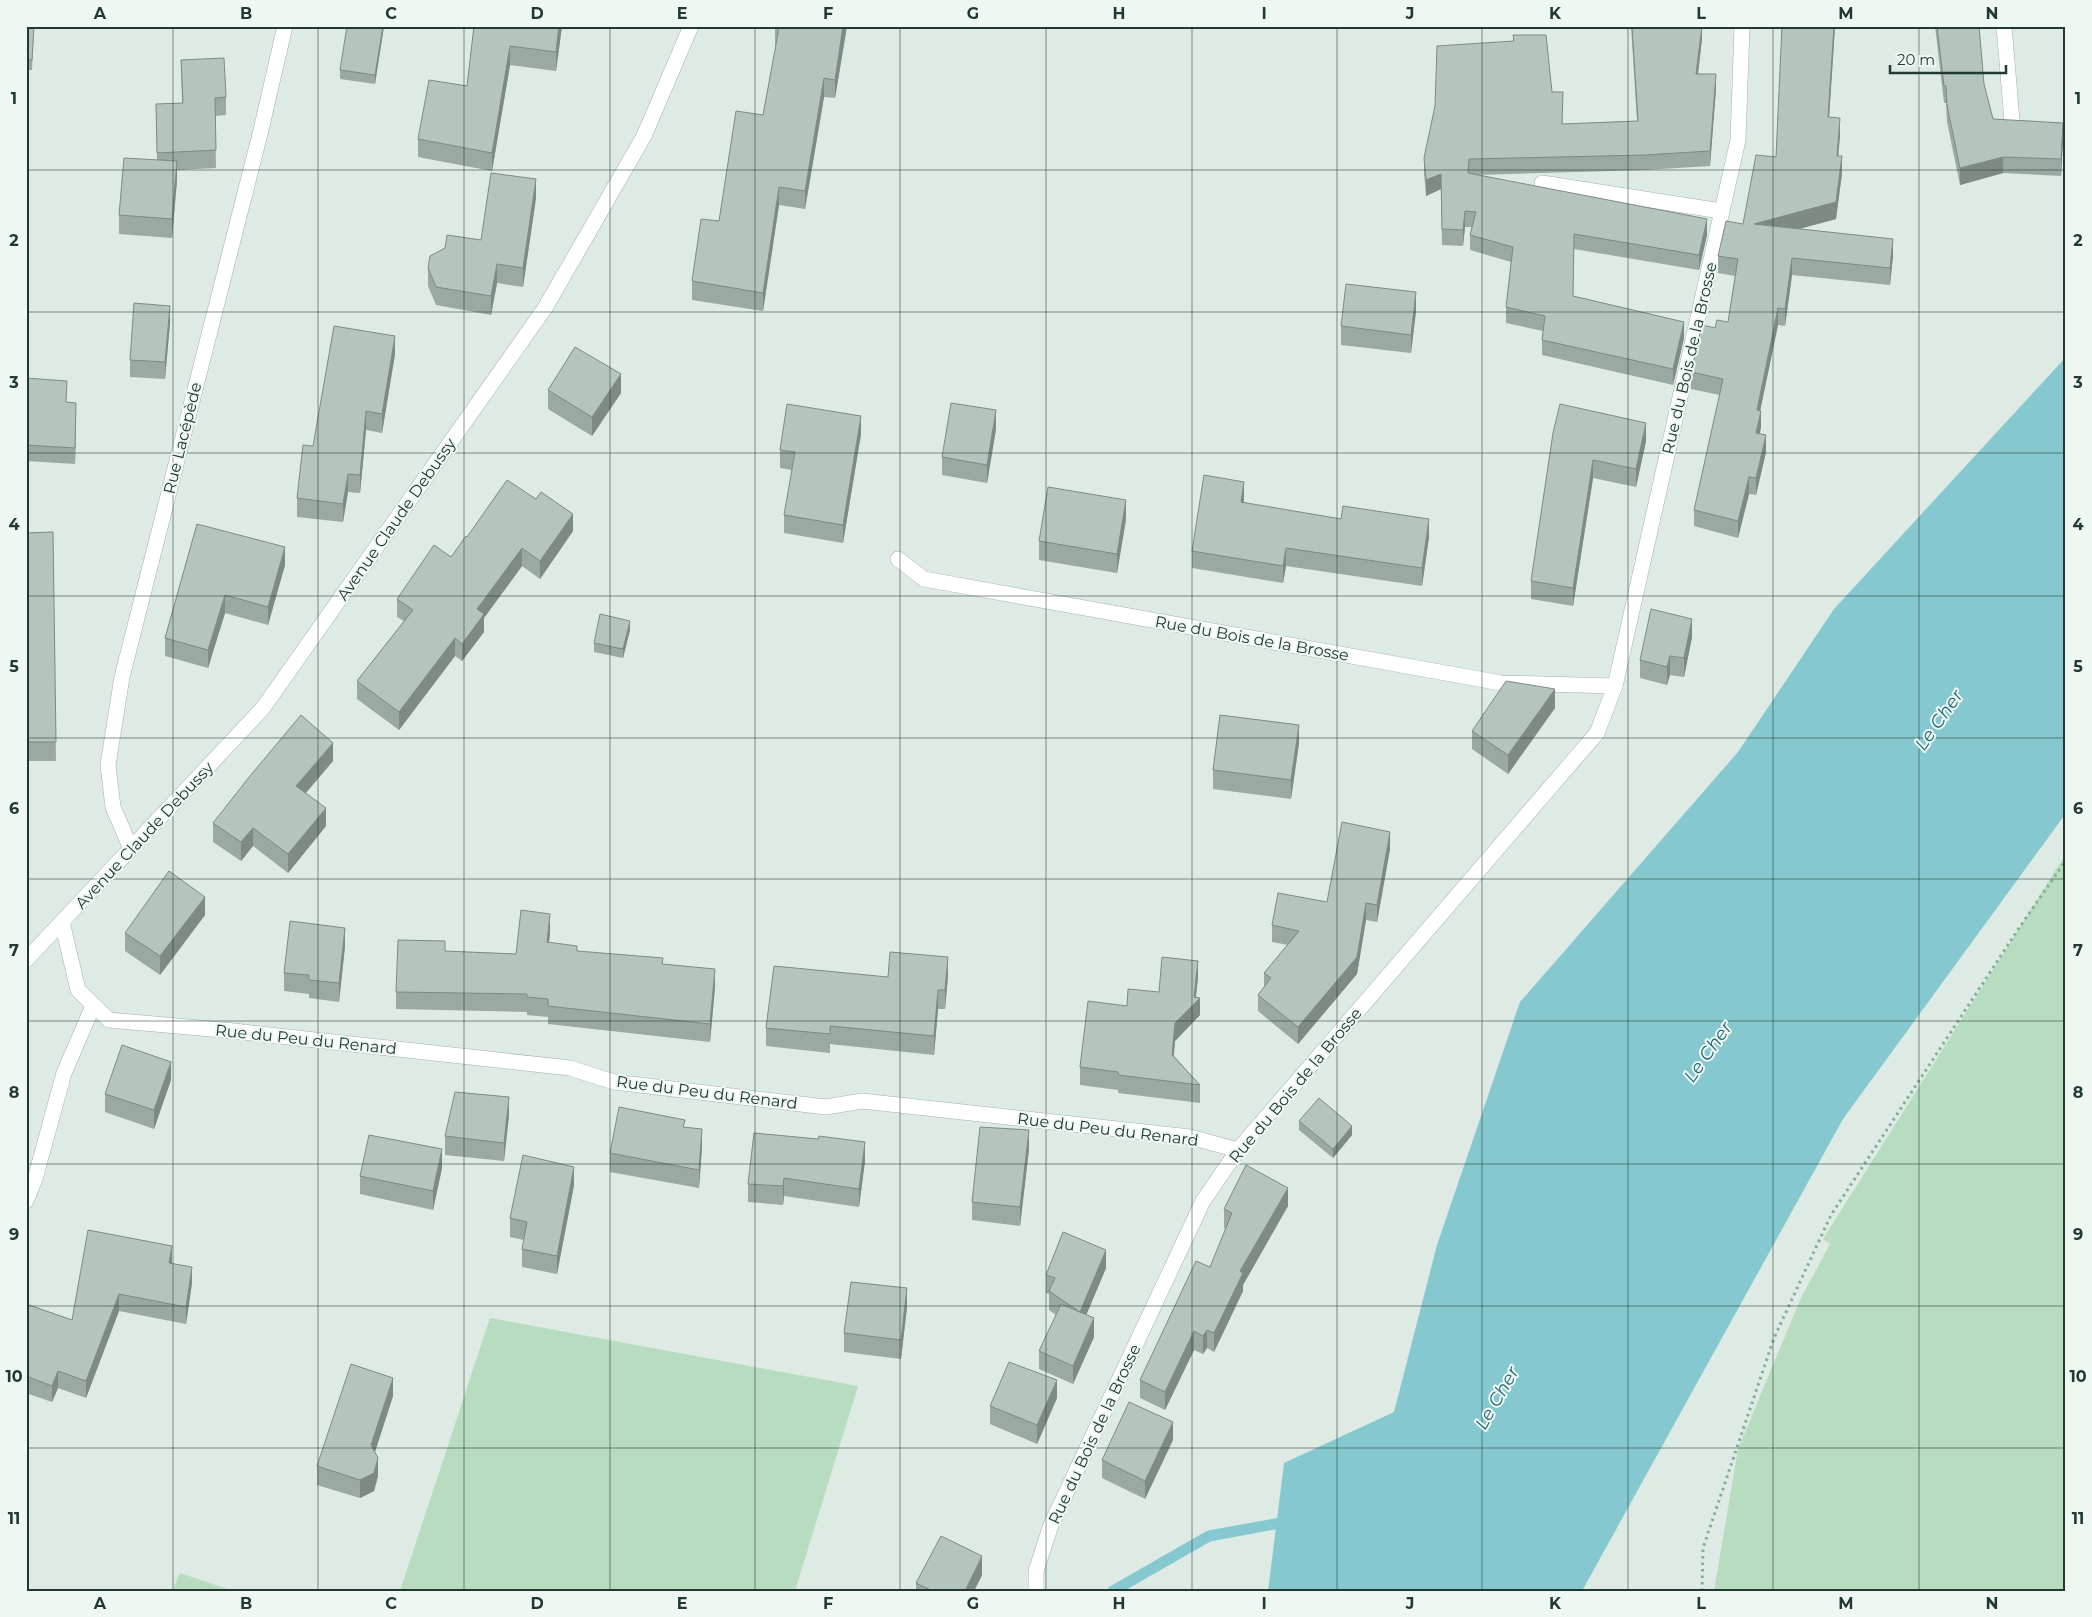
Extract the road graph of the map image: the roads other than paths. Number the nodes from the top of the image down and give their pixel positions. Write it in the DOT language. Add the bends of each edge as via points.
graph roads {
  1 [pos="285,26"];
  2 [pos="691,26"];
  3 [pos="1742,26"];
  4 [pos="2004,26"];
  5 [pos="2012,121"];
  6 [pos="1542,183"];
  7 [pos="1721,211"];
  8 [pos="898,559"];
  9 [pos="1615,686"];
  10 [pos="131,849"];
  11 [pos="62,922"];
  12 [pos="26,960"];
  13 [pos="93,1006"];
  14 [pos="1238,1150"];
  15 [pos="26,1201"];
  16 [pos="1036,1591"];
  1 -- 10 [label="street, Rue Lacépède" via="122,677 108,765 113,807"];
  2 -- 10 [label="street, Avenue Claude Debussy" via="644,136 545,308 262,708"];
  3 -- 7 [label="street, Rue du Bois de la Brosse" via="1738,140"];
  4 -- 5 [label="street"];
  6 -- 7 [label="street"];
  7 -- 9 [label="street, Rue du Bois de la Brosse"];
  8 -- 9 [label="street, Rue du Bois de la Brosse" via="924,579 1501,683"];
  9 -- 14 [label="street, Rue du Bois de la Brosse" via="1598,733"];
  10 -- 11 [label="street, Avenue Claude Debussy"];
  11 -- 12 [label="street, Avenue Claude Debussy"];
  11 -- 13 [label="street, Rue du Peu du Renard" via="78,990"];
  13 -- 14 [label="street, Rue du Peu du Renard" via="109,1020 570,1068 614,1082 826,1107 862,1100 1190,1137"];
  13 -- 15 [label="street" via="64,1073"];
  14 -- 16 [label="street, Rue du Bois de la Brosse" via="1203,1201 1051,1525 1036,1571"];
}
